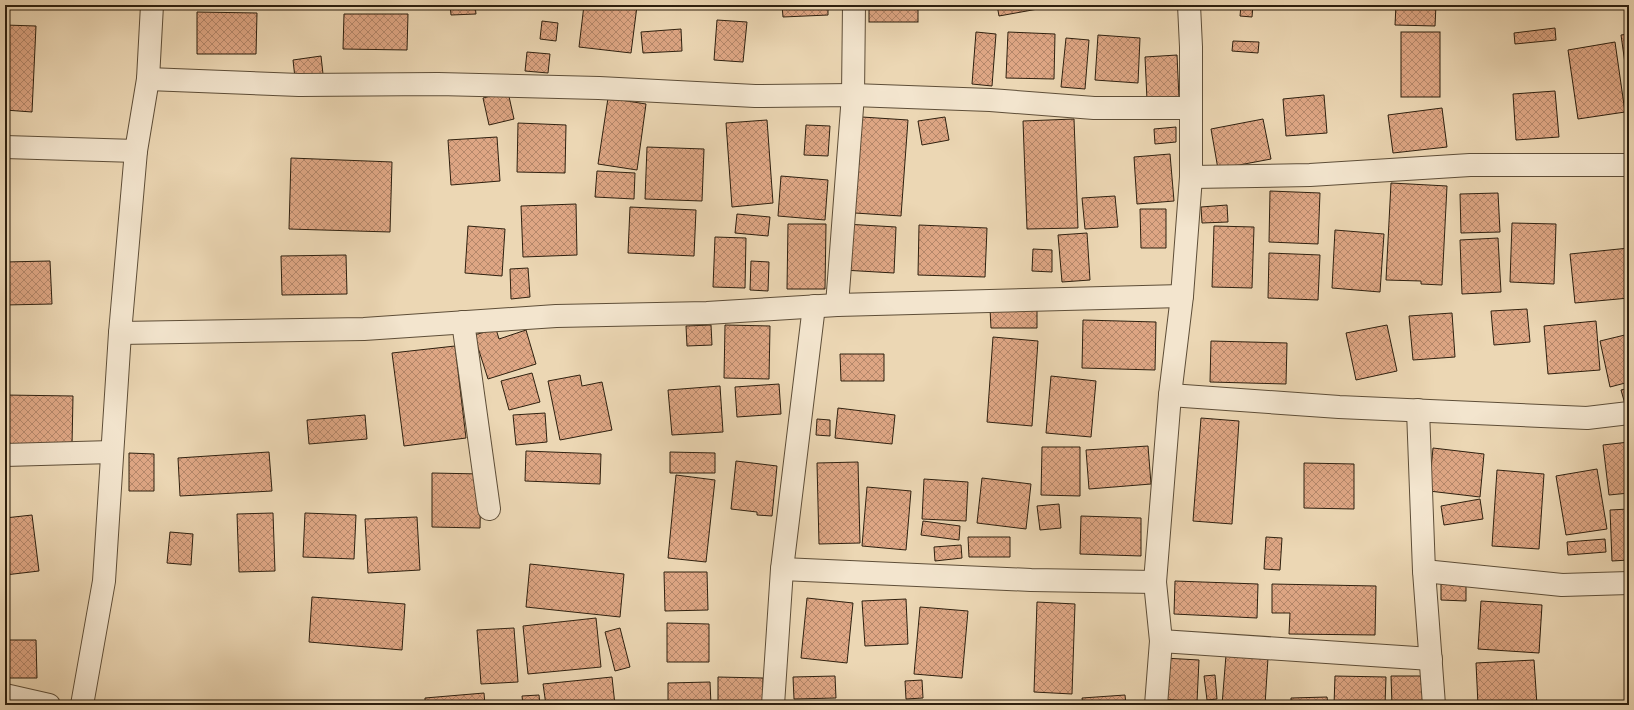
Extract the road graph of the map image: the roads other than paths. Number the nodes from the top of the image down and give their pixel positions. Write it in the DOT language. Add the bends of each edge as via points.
graph roads {
  1 [pos="152,5"];
  2 [pos="854,5"];
  3 [pos="1188,5"];
  4 [pos="148,79"];
  5 [pos="854,95"];
  6 [pos="1190,108"];
  7 [pos="5,147"];
  8 [pos="136,151"];
  9 [pos="1629,165"];
  10 [pos="1191,177"];
  11 [pos="1182,296"];
  12 [pos="837,305"];
  13 [pos="814,306"];
  14 [pos="463,322"];
  15 [pos="120,333"];
  16 [pos="1170,395"];
  17 [pos="1418,410"];
  18 [pos="1629,413"];
  19 [pos="112,452"];
  20 [pos="5,456"];
  21 [pos="489,510"];
  22 [pos="782,570"];
  23 [pos="1424,571"];
  24 [pos="1155,582"];
  25 [pos="1629,583"];
  26 [pos="1161,641"];
  27 [pos="1432,659"];
  28 [pos="5,695"];
  29 [pos="49,705"];
  30 [pos="82,705"];
  31 [pos="773,705"];
  32 [pos="1156,705"];
  33 [pos="1434,705"];
  1 -- 4 [label="street"];
  2 -- 5 [label="street"];
  3 -- 6 [label="street" via="1192,47"];
  4 -- 5 [label="street" via="299,85 438,84 598,88 755,96"];
  4 -- 8 [label="street"];
  5 -- 6 [label="street" via="990,100 1094,108"];
  5 -- 12 [label="street"];
  6 -- 10 [label="street"];
  7 -- 8 [label="street"];
  8 -- 15 [label="street"];
  9 -- 10 [label="street" via="1470,166 1310,175"];
  10 -- 11 [label="street"];
  11 -- 12 [label="street"];
  11 -- 16 [label="street"];
  12 -- 13 [label="street"];
  13 -- 14 [label="street" via="707,313 556,316"];
  13 -- 22 [label="street"];
  14 -- 15 [label="street" via="364,329"];
  14 -- 21 [label="street"];
  15 -- 19 [label="street"];
  16 -- 17 [label="street"];
  16 -- 24 [label="street"];
  17 -- 18 [label="street" via="1587,418"];
  17 -- 23 [label="street"];
  19 -- 20 [label="street"];
  19 -- 30 [label="street" via="104,581"];
  22 -- 24 [label="street"];
  22 -- 31 [label="street"];
  23 -- 25 [label="street" via="1562,585"];
  23 -- 27 [label="street"];
  24 -- 26 [label="street"];
  26 -- 27 [label="street"];
  26 -- 32 [label="street"];
  27 -- 33 [label="street"];
  28 -- 29 [label="street"];
}
